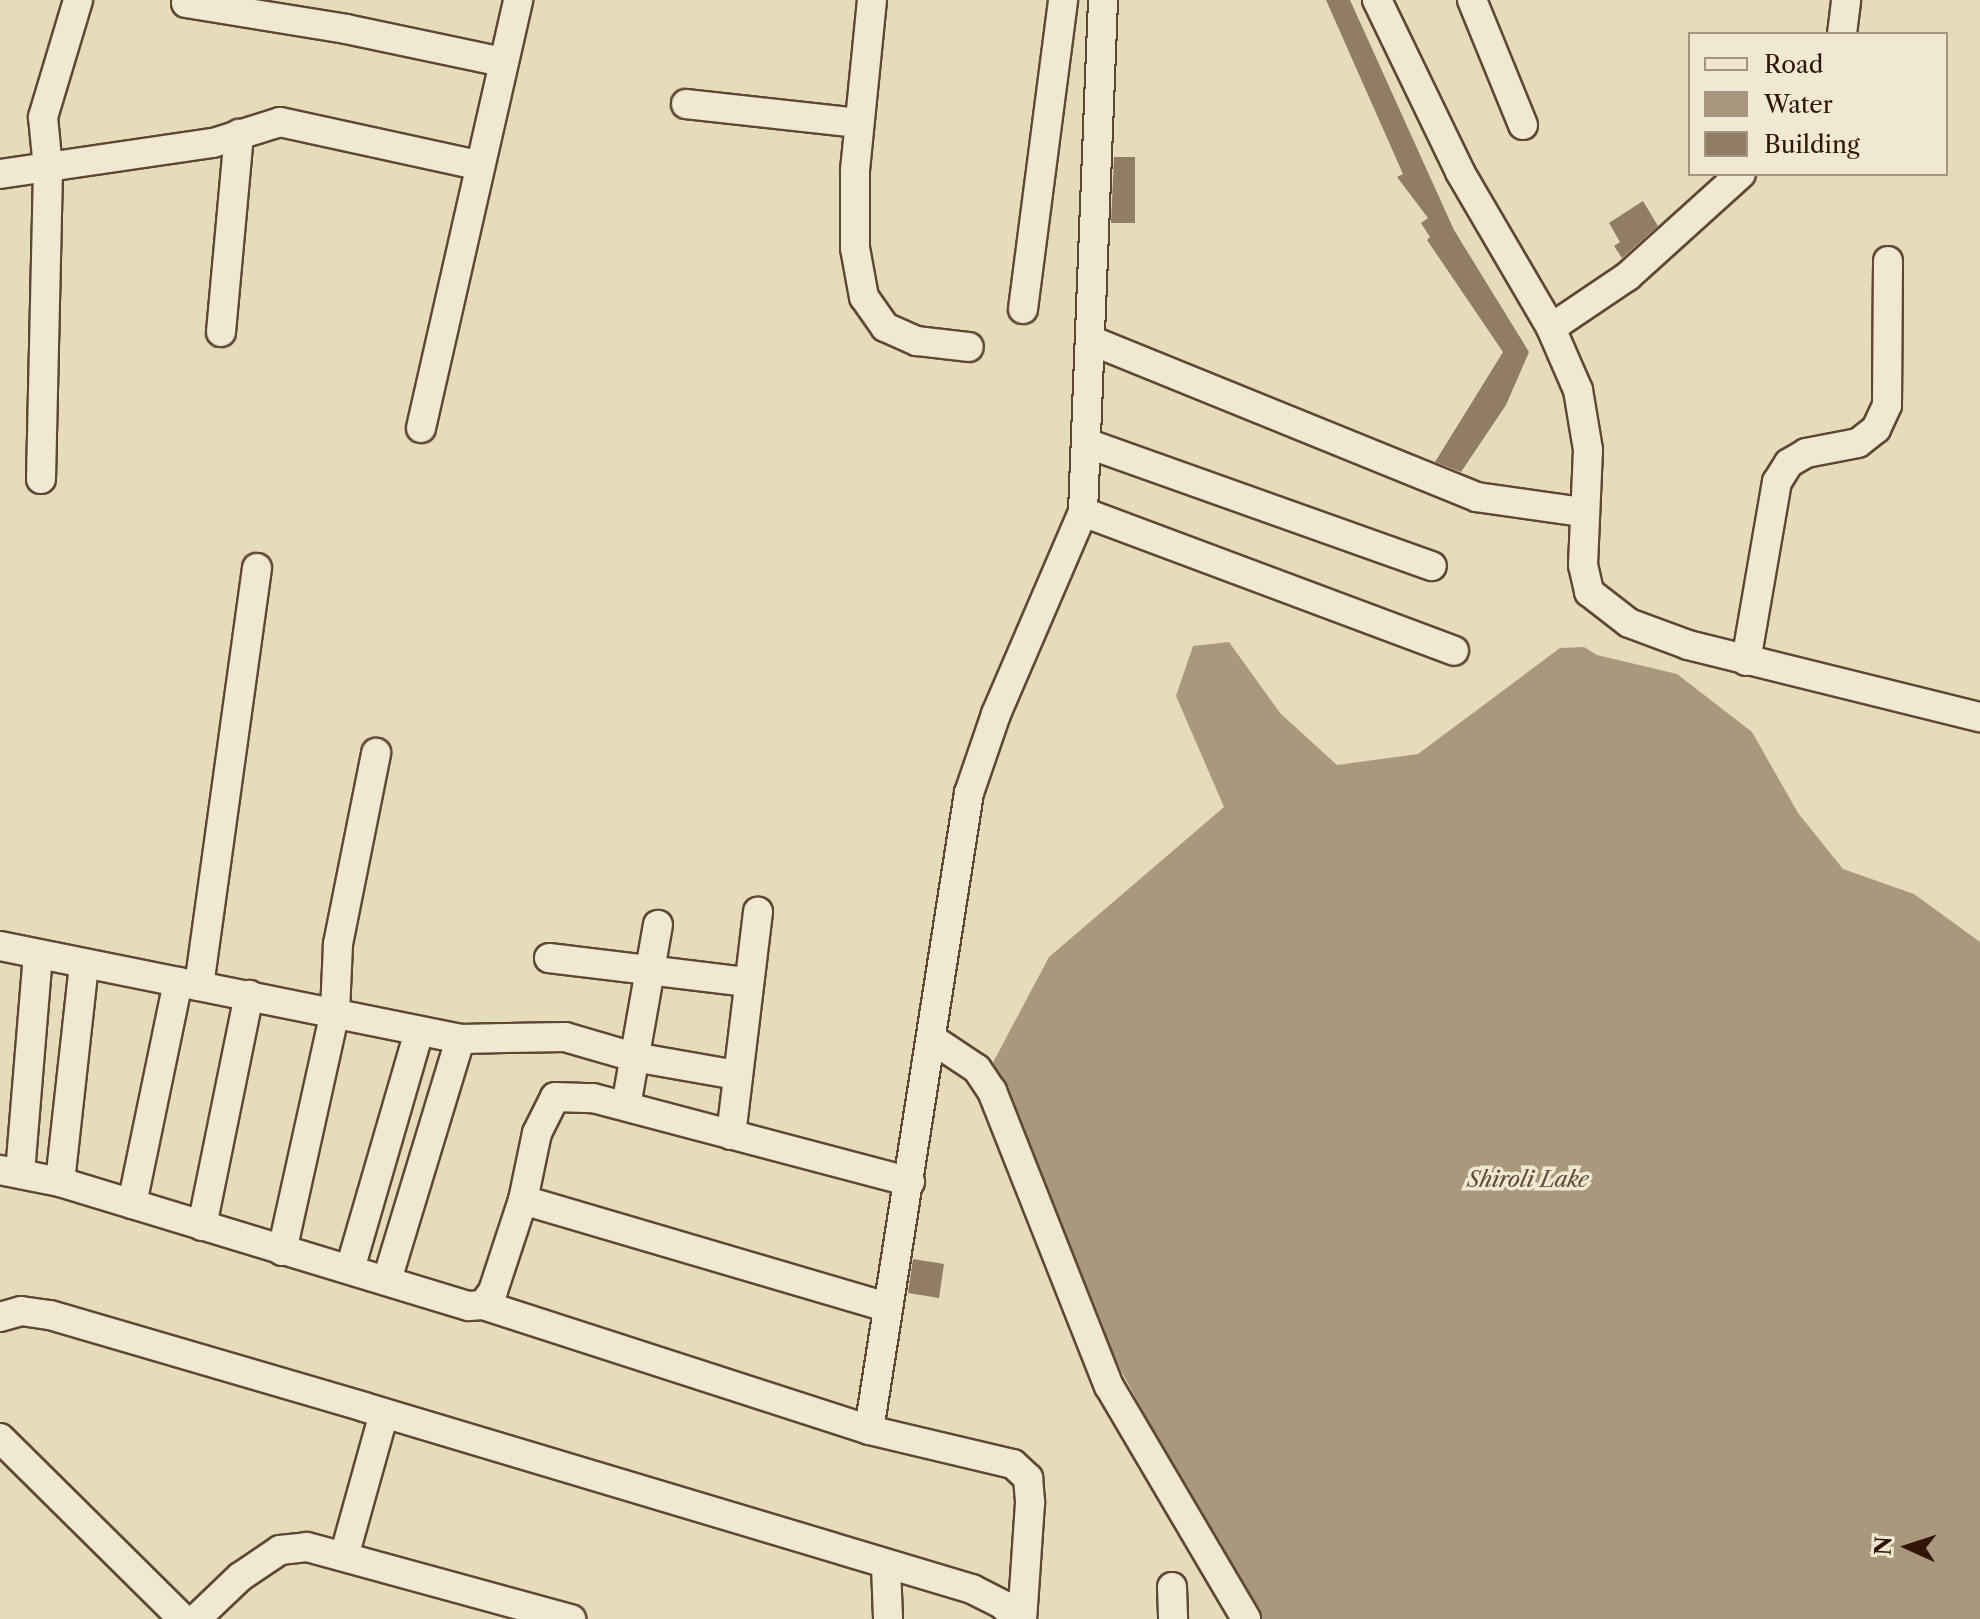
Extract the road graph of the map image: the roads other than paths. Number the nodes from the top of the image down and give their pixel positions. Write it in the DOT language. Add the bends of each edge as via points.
graph roads {
  1 [pos="78,0"];
  2 [pos="872,0"];
  3 [pos="1063,0"];
  4 [pos="1103,0"];
  5 [pos="1377,0"];
  6 [pos="1472,0"];
  7 [pos="1846,0"];
  8 [pos="512,2"];
  9 [pos="186,3"];
  10 [pos="1842,32"];
  11 [pos="503,62"];
  12 [pos="686,104"];
  13 [pos="858,123"];
  14 [pos="1523,125"];
  15 [pos="239,134"];
  16 [pos="478,165"];
  17 [pos="48,168"];
  18 [pos="0,174"];
  19 [pos="1739,176"];
  20 [pos="1888,261"];
  21 [pos="1023,309"];
  22 [pos="1551,328"];
  23 [pos="221,332"];
  24 [pos="1090,340"];
  25 [pos="969,347"];
  26 [pos="421,428"];
  27 [pos="1086,443"];
  28 [pos="41,479"];
  29 [pos="1083,512"];
  30 [pos="1583,512"];
  31 [pos="1432,566"];
  32 [pos="257,568"];
  33 [pos="1454,651"];
  34 [pos="1746,661"];
  35 [pos="1980,717"];
  36 [pos="376,753"];
  37 [pos="758,912"];
  38 [pos="658,925"];
  39 [pos="0,946"];
  40 [pos="38,956"];
  41 [pos="549,958"];
  42 [pos="84,964"];
  43 [pos="649,969"];
  44 [pos="748,982"];
  45 [pos="188,984"];
  46 [pos="249,995"];
  47 [pos="335,1011"];
  48 [pos="419,1031"];
  49 [pos="460,1039"];
  50 [pos="932,1039"];
  51 [pos="634,1057"];
  52 [pos="736,1075"];
  53 [pos="626,1106"];
  54 [pos="731,1135"];
  55 [pos="10,1172"];
  56 [pos="60,1182"];
  57 [pos="910,1182"];
  58 [pos="523,1200"];
  59 [pos="132,1204"];
  60 [pos="202,1226"];
  61 [pos="282,1251"];
  62 [pos="350,1269"];
  63 [pos="387,1280"];
  64 [pos="483,1305"];
  65 [pos="887,1307"];
  66 [pos="0,1317"];
  67 [pos="384,1413"];
  68 [pos="869,1430"];
  69 [pos="0,1438"];
  70 [pos="345,1553"];
  71 [pos="886,1566"];
  72 [pos="1172,1587"];
  73 [pos="183,1619"];
  74 [pos="196,1619"];
  75 [pos="571,1619"];
  76 [pos="888,1619"];
  77 [pos="1019,1619"];
  78 [pos="1173,1619"];
  79 [pos="1246,1619"];
  1 -- 17 [label="street" via="43,117"];
  2 -- 13 [label="street"];
  3 -- 21 [label="street"];
  4 -- 24 [label="street"];
  5 -- 22 [label="street" via="1460,172"];
  6 -- 14 [label="street"];
  7 -- 10 [label="street"];
  8 -- 11 [label="street"];
  9 -- 11 [label="street"];
  11 -- 16 [label="street"];
  12 -- 13 [label="street"];
  13 -- 25 [label="street" via="855,248 864,297 885,327 917,341"];
  15 -- 16 [label="street" via="280,122 313,126"];
  15 -- 17 [label="street" via="213,143"];
  15 -- 23 [label="street"];
  16 -- 26 [label="street"];
  17 -- 18 [label="street"];
  17 -- 28 [label="street"];
  19 -- 22 [label="street" via="1628,276"];
  20 -- 34 [label="street" via="1887,405 1876,429 1858,443 1806,453 1789,463 1777,482"];
  22 -- 30 [label="street" via="1578,390 1588,450"];
  24 -- 27 [label="street"];
  24 -- 30 [label="street" via="1477,497"];
  27 -- 29 [label="street"];
  27 -- 31 [label="street"];
  29 -- 33 [label="street"];
  29 -- 50 [label="street" via="996,714 969,793 954,865"];
  30 -- 34 [label="street" via="1586,579 1589,592 1603,607 1629,623"];
  32 -- 45 [label="street"];
  34 -- 35 [label="street"];
  36 -- 47 [label="street" via="338,944"];
  37 -- 44 [label="street"];
  38 -- 43 [label="street"];
  39 -- 40 [label="street"];
  40 -- 42 [label="street"];
  40 -- 55 [label="street"];
  41 -- 43 [label="street"];
  42 -- 45 [label="street"];
  42 -- 56 [label="street"];
  43 -- 44 [label="street"];
  43 -- 51 [label="street"];
  44 -- 52 [label="street"];
  45 -- 46 [label="street"];
  45 -- 59 [label="street"];
  46 -- 47 [label="street"];
  46 -- 60 [label="street"];
  47 -- 48 [label="street"];
  47 -- 61 [label="street"];
  48 -- 49 [label="street"];
  48 -- 62 [label="street"];
  49 -- 51 [label="street" via="565,1037"];
  49 -- 63 [label="street"];
  50 -- 57 [label="street"];
  50 -- 79 [label="street" via="977,1069 992,1091 1109,1386"];
  51 -- 52 [label="street"];
  51 -- 53 [label="street"];
  52 -- 54 [label="street"];
  53 -- 54 [label="street"];
  53 -- 58 [label="street" via="574,1093 555,1097 537,1133"];
  54 -- 57 [label="street"];
  55 -- 56 [label="street"];
  56 -- 59 [label="street"];
  57 -- 65 [label="street"];
  58 -- 64 [label="street"];
  58 -- 65 [label="street"];
  59 -- 60 [label="street"];
  60 -- 61 [label="street"];
  61 -- 62 [label="street"];
  62 -- 63 [label="street"];
  63 -- 64 [label="street" via="446,1302"];
  64 -- 68 [label="street"];
  65 -- 68 [label="street"];
  66 -- 67 [label="street" via="21,1311 50,1315"];
  67 -- 70 [label="street"];
  67 -- 71 [label="street"];
  68 -- 77 [label="street" via="1013,1464 1028,1478"];
  69 -- 73 [label="street"];
  70 -- 74 [label="street" via="307,1547 280,1550 240,1577"];
  70 -- 75 [label="street"];
  71 -- 76 [label="street"];
  71 -- 77 [label="street" via="972,1589"];
  72 -- 78 [label="street"];
}
